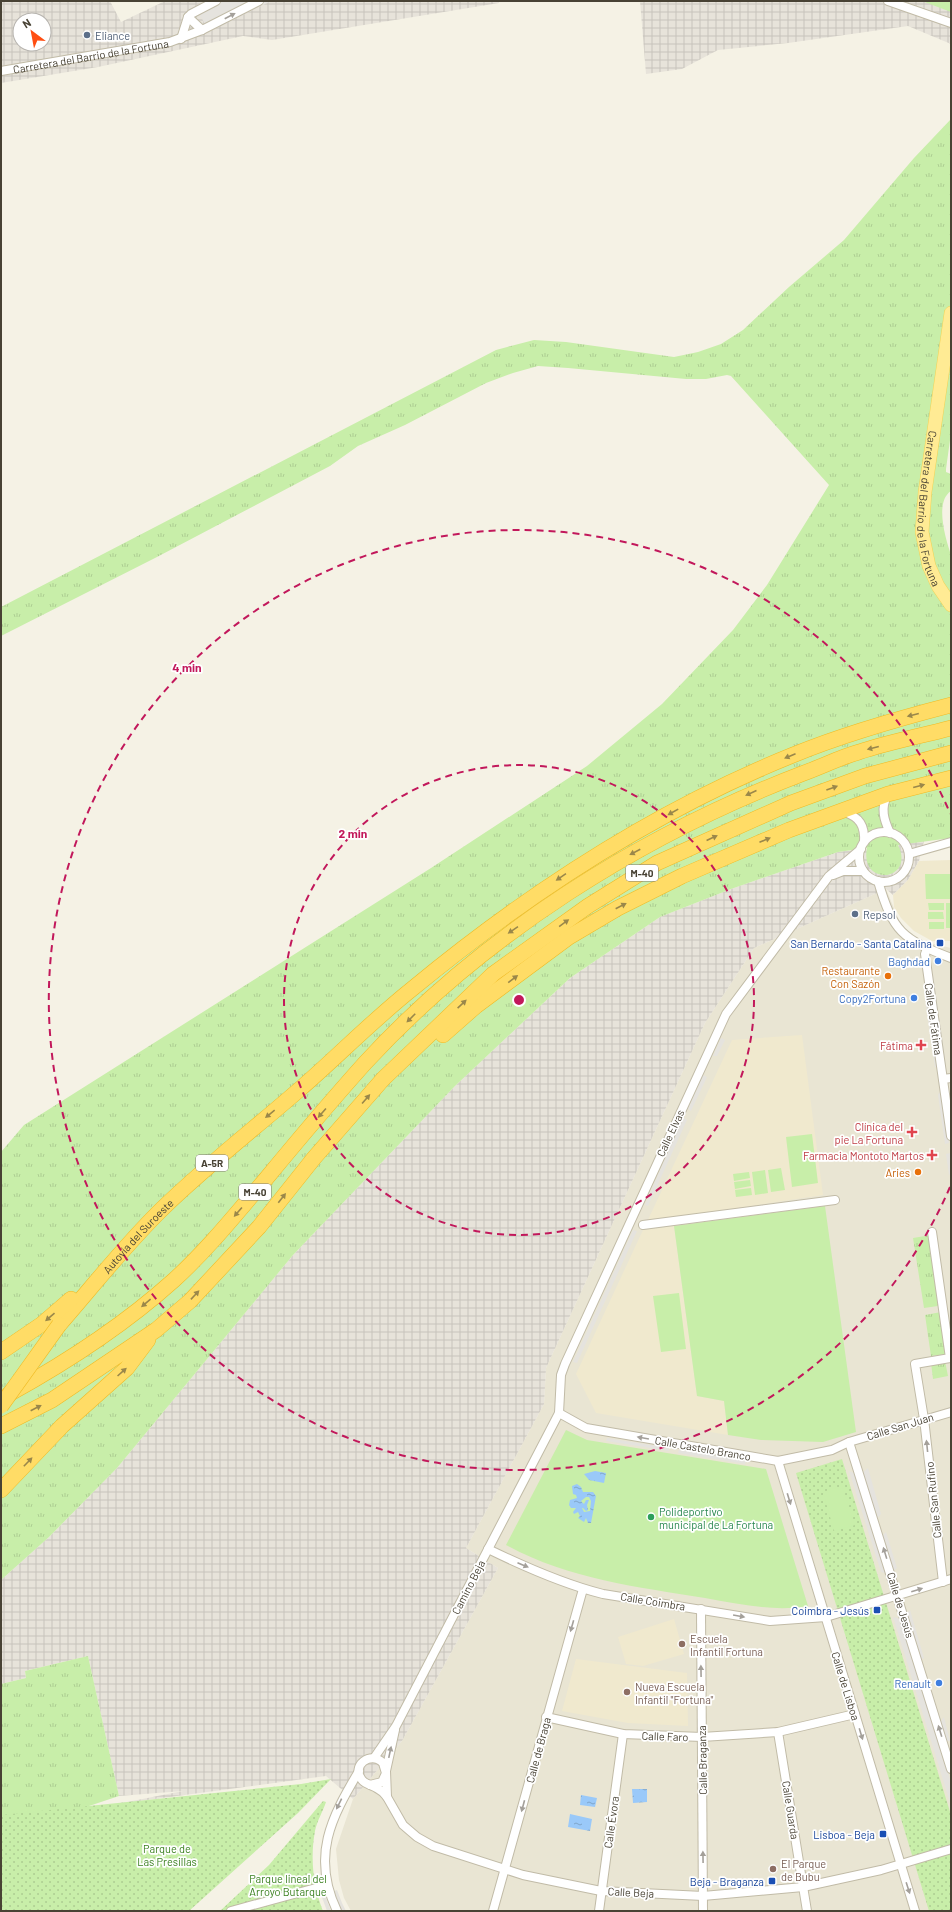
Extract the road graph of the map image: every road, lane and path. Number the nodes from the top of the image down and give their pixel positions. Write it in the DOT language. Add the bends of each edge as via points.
graph roads {
  1 [pos="216,1"];
  2 [pos="258,1"];
  3 [pos="888,1"];
  4 [pos="188,17"];
  5 [pos="951,23"];
  6 [pos="202,30"];
  7 [pos="181,39"];
  8 [pos="1,71"];
  9 [pos="951,313"];
  10 [pos="951,605"];
  11 [pos="951,705"];
  12 [pos="951,728"];
  13 [pos="951,753"];
  14 [pos="951,778"];
  15 [pos="888,794"];
  16 [pos="840,810"];
  17 [pos="890,833"];
  18 [pos="951,842"];
  19 [pos="862,846"];
  20 [pos="909,854"];
  21 [pos="863,871"];
  22 [pos="829,876"];
  23 [pos="878,881"];
  24 [pos="927,949"];
  25 [pos="481,954"];
  26 [pos="951,958"];
  27 [pos="383,1079"];
  28 [pos="947,1079"];
  29 [pos="300,1089"];
  30 [pos="951,1136"];
  31 [pos="835,1200"];
  32 [pos="642,1225"];
  33 [pos="932,1232"];
  34 [pos="129,1242"];
  35 [pos="947,1304"];
  36 [pos="156,1330"];
  37 [pos="1,1352"];
  38 [pos="1,1398"];
  39 [pos="1,1406"];
  40 [pos="951,1412"];
  41 [pos="559,1413"];
  42 [pos="924,1419"];
  43 [pos="1,1426"];
  44 [pos="849,1442"];
  45 [pos="778,1461"];
  46 [pos="1,1490"];
  47 [pos="488,1549"];
  48 [pos="951,1579"];
  49 [pos="942,1582"];
  50 [pos="583,1589"];
  51 [pos="898,1595"];
  52 [pos="701,1609"];
  53 [pos="826,1617"];
  54 [pos="855,1714"];
  55 [pos="546,1717"];
  56 [pos="396,1726"];
  57 [pos="778,1732"];
  58 [pos="623,1734"];
  59 [pos="702,1737"];
  60 [pos="374,1758"];
  61 [pos="951,1768"];
  62 [pos="359,1771"];
  63 [pos="386,1771"];
  64 [pos="370,1785"];
  65 [pos="388,1797"];
  66 [pos="951,1849"];
  67 [pos="901,1865"];
  68 [pos="505,1870"];
  69 [pos="327,1885"];
  70 [pos="803,1887"];
  71 [pos="601,1891"];
  72 [pos="703,1896"];
  73 [pos="231,1911"];
  74 [pos="337,1911"];
  75 [pos="493,1911"];
  76 [pos="599,1911"];
  77 [pos="703,1911"];
  78 [pos="807,1911"];
  79 [pos="915,1911"];
  1 -- 4 [label="street"];
  6 -- 2 [label="street, Carretera del Barrio de la Fortuna, one-way"];
  3 -- 5 [label="street"];
  4 -- 6 [label="street"];
  4 -- 7 [label="street, Carretera del Barrio de la Fortuna"];
  6 -- 7 [label="street, Carretera del Barrio de la Fortuna"];
  7 -- 8 [label="street, Carretera del Barrio de la Fortuna"];
  9 -- 10 [label="main road, Carretera del Barrio de la Fortuna" via="925,492 922,532 929,566"];
  11 -- 29 [label="highway, one-way" via="849,734 792,755 716,789 570,871 512,911 410,990"];
  12 -- 25 [label="highway, M-40, one-way" via="859,752 752,792 626,856 510,931"];
  27 -- 13 [label="highway, M-40, one-way" via="494,974 588,906 657,864 791,803 865,776"];
  15 -- 14 [label="highway, one-way"];
  15 -- 16 [label="highway"];
  15 -- 17 [label="street" via="884,800 883,811"];
  16 -- 19 [label="street" via="858,818 863,827"];
  27 -- 16 [label="highway, one-way" via="411,1063 476,1006 569,937 618,908 682,876"];
  17 -- 19 [label="street" via="876,834"];
  17 -- 20 [label="street" via="903,841"];
  18 -- 20 [label="street"];
  19 -- 21 [label="street" via="859,860"];
  19 -- 22 [label="street, Calle Elvas"];
  20 -- 23 [label="street" via="906,869 900,876 886,882"];
  21 -- 22 [label="street" via="843,871"];
  21 -- 23 [label="street"];
  22 -- 41 [label="street, Calle Elvas" via="726,1014 565,1364 561,1375"];
  23 -- 24 [label="street" via="886,910 902,934"];
  24 -- 26 [label="street"];
  24 -- 28 [label="street, Calle de Fátima" via="925,954"];
  25 -- 29 [label="highway, A-5R" via="437,979 345,1057"];
  25 -- 38 [label="highway, M-40, one-way" via="366,1062 210,1244 174,1280 101,1337 43,1375"];
  36 -- 27 [label="highway, M-40, one-way" via="190,1301 259,1227 314,1158"];
  28 -- 30 [label="street, Calle de Fátima"];
  29 -- 34 [label="highway, Autovía del Suroeste / A-5R, one-way" via="216,1160"];
  31 -- 32 [label="street"];
  33 -- 35 [label="street"];
  34 -- 37 [label="highway, one-way" via="42,1324"];
  34 -- 39 [label="highway, Autovía del Suroeste / A-5R, bridge" via="59,1325"];
  35 -- 42 [label="street, Calle San Rufino" via="950,1358 915,1364"];
  43 -- 36 [label="highway, M-40, one-way" via="52,1400"];
  46 -- 36 [label="highway, one-way" via="62,1426 127,1368"];
  40 -- 42 [label="street, Calle San Juan"];
  45 -- 41 [label="street, Calle Castelo Branco, one-way" via="586,1428"];
  41 -- 47 [label="street, Camino Beja"];
  42 -- 44 [label="street, Calle San Juan"];
  49 -- 42 [label="street, Calle San Rufino, one-way"];
  44 -- 45 [label="street, Calle Castelo Branco" via="815,1455"];
  51 -- 44 [label="street, Calle de Jesús, one-way"];
  45 -- 53 [label="street, Calle de Lisboa, one-way"];
  47 -- 50 [label="street, Calle Coimbra, one-way"];
  47 -- 56 [label="street, Camino Beja"];
  48 -- 49 [label="street, Calle Coimbra"];
  51 -- 49 [label="street, Calle Coimbra, one-way"];
  50 -- 52 [label="street, Calle Coimbra"];
  50 -- 55 [label="street, Calle de Braga, one-way"];
  51 -- 53 [label="street, Calle Coimbra"];
  61 -- 51 [label="street, Calle de Jesús, one-way"];
  52 -- 53 [label="street, Calle Coimbra, one-way" via="770,1621"];
  59 -- 52 [label="street, Calle Braganza, one-way"];
  53 -- 54 [label="street, Calle de Lisboa"];
  54 -- 57 [label="street, Calle Faro"];
  54 -- 67 [label="street, Calle de Lisboa, one-way"];
  55 -- 58 [label="street, Calle Faro"];
  55 -- 68 [label="street, Calle de Braga, one-way"];
  56 -- 60 [label="street, Camino Beja"];
  63 -- 56 [label="street, one-way"];
  57 -- 59 [label="street, Calle Faro"];
  57 -- 70 [label="street, Calle Guarda"];
  58 -- 59 [label="street, Calle Faro"];
  58 -- 71 [label="street, Calle Évora"];
  72 -- 59 [label="street, Calle Braganza, one-way"];
  60 -- 62 [label="street" via="364,1760"];
  60 -- 63 [label="street" via="382,1762"];
  62 -- 64 [label="street" via="362,1780"];
  62 -- 69 [label="street, one-way" via="337,1809 329,1829 325,1852"];
  63 -- 64 [label="street" via="382,1782"];
  63 -- 65 [label="street"];
  64 -- 65 [label="street"];
  65 -- 68 [label="street, Calle Beja" via="403,1825 417,1837 432,1846"];
  66 -- 67 [label="street, Calle Beja"];
  67 -- 70 [label="street, Calle Beja"];
  67 -- 79 [label="street, Calle de Lisboa, one-way"];
  68 -- 71 [label="street, Calle Beja"];
  68 -- 75 [label="street, Calle de Braga"];
  69 -- 73 [label="street"];
  69 -- 74 [label="street"];
  70 -- 72 [label="street, Calle Beja"];
  70 -- 78 [label="street, Calle Guarda"];
  71 -- 72 [label="street, Calle Beja"];
  71 -- 76 [label="street, Calle Évora"];
  72 -- 77 [label="street, Calle Braganza"];
}
